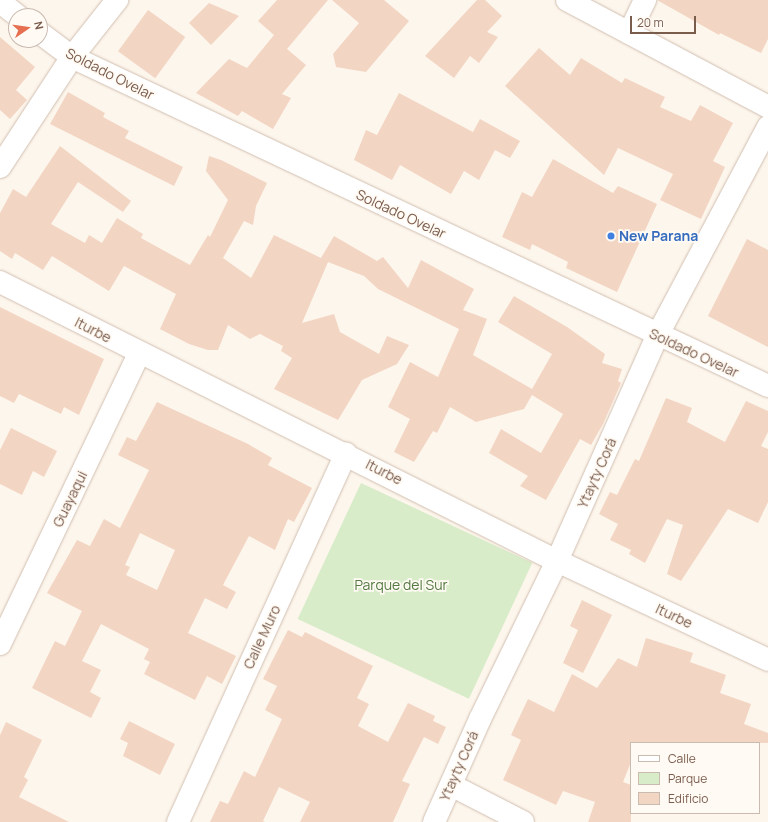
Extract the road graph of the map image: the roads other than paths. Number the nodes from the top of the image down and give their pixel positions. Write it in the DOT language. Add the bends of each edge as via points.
graph roads {
  1 [pos="117,0"];
  2 [pos="567,0"];
  3 [pos="645,0"];
  4 [pos="0,2"];
  5 [pos="8,8"];
  6 [pos="629,33"];
  7 [pos="48,39"];
  8 [pos="72,57"];
  9 [pos="768,107"];
  10 [pos="768,127"];
  11 [pos="0,167"];
  12 [pos="0,282"];
  13 [pos="657,336"];
  14 [pos="139,354"];
  15 [pos="768,386"];
  16 [pos="346,453"];
  17 [pos="557,561"];
  18 [pos="8,610"];
  19 [pos="0,644"];
  20 [pos="768,660"];
  21 [pos="451,785"];
  22 [pos="178,822"];
  23 [pos="434,822"];
  24 [pos="523,822"];
  1 -- 8 [label="street"];
  2 -- 6 [label="street"];
  3 -- 6 [label="street"];
  4 -- 5 [label="street"];
  6 -- 9 [label="street"];
  7 -- 8 [label="street, Soldado Ovelar"];
  8 -- 11 [label="street"];
  8 -- 13 [label="street, Soldado Ovelar"];
  10 -- 13 [label="street, Ytayty Corá"];
  12 -- 14 [label="street, Iturbe"];
  13 -- 15 [label="street, Soldado Ovelar"];
  13 -- 17 [label="street, Ytayty Corá"];
  14 -- 16 [label="street, Iturbe"];
  14 -- 18 [label="street, Guayaqui"];
  16 -- 17 [label="street, Iturbe"];
  16 -- 22 [label="street, Calle Muro"];
  17 -- 20 [label="street, Iturbe"];
  17 -- 21 [label="street, Ytayty Corá"];
  18 -- 19 [label="street, Guayaqui"];
  21 -- 23 [label="street, Ytayty Corá"];
  21 -- 24 [label="street"];
}
